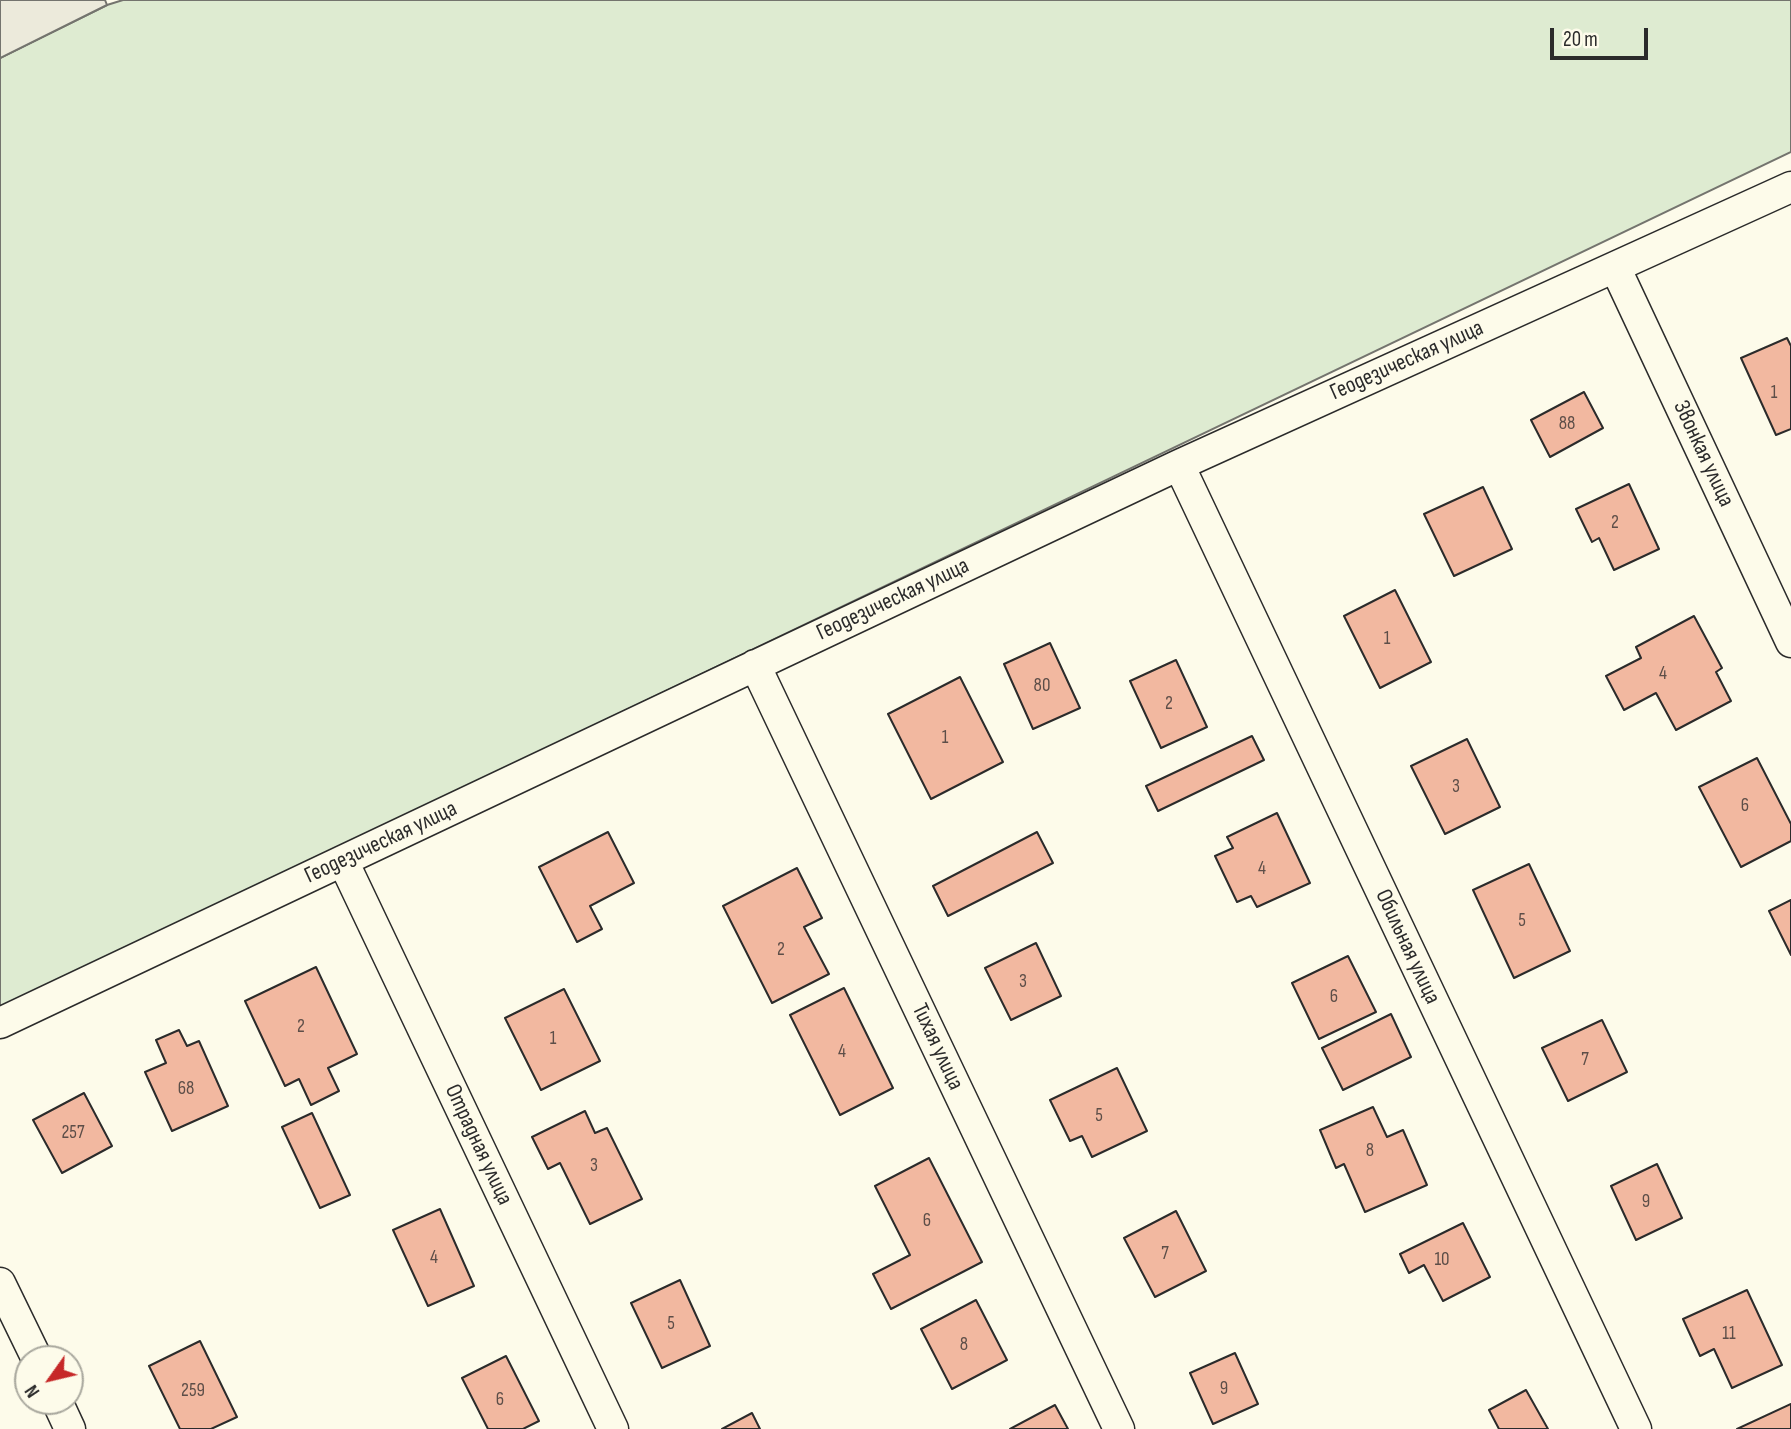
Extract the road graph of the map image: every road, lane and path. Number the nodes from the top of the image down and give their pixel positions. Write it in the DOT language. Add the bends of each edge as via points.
graph roads {
  1 [pos="1791,187"];
  2 [pos="1615,267"];
  3 [pos="1178,465"];
  4 [pos="1791,642"];
  5 [pos="755,665"];
  6 [pos="343,861"];
  7 [pos="0,1023"];
  8 [pos="0,1283"];
  9 [pos="30,1345"];
  10 [pos="612,1429"];
  11 [pos="1119,1429"];
  12 [pos="1636,1429"];
  1 -- 2 [label="street, Геодезическая улица"];
  2 -- 3 [label="street, Геодезическая улица"];
  2 -- 4 [label="street, Звонкая улица"];
  3 -- 5 [label="street, Геодезическая улица"];
  3 -- 12 [label="street, Обильная улица"];
  5 -- 6 [label="street, Геодезическая улица"];
  5 -- 11 [label="street, Тихая улица"];
  6 -- 7 [label="street, Геодезическая улица"];
  6 -- 10 [label="street, Отрадная улица"];
  8 -- 9 [label="street"];
}
